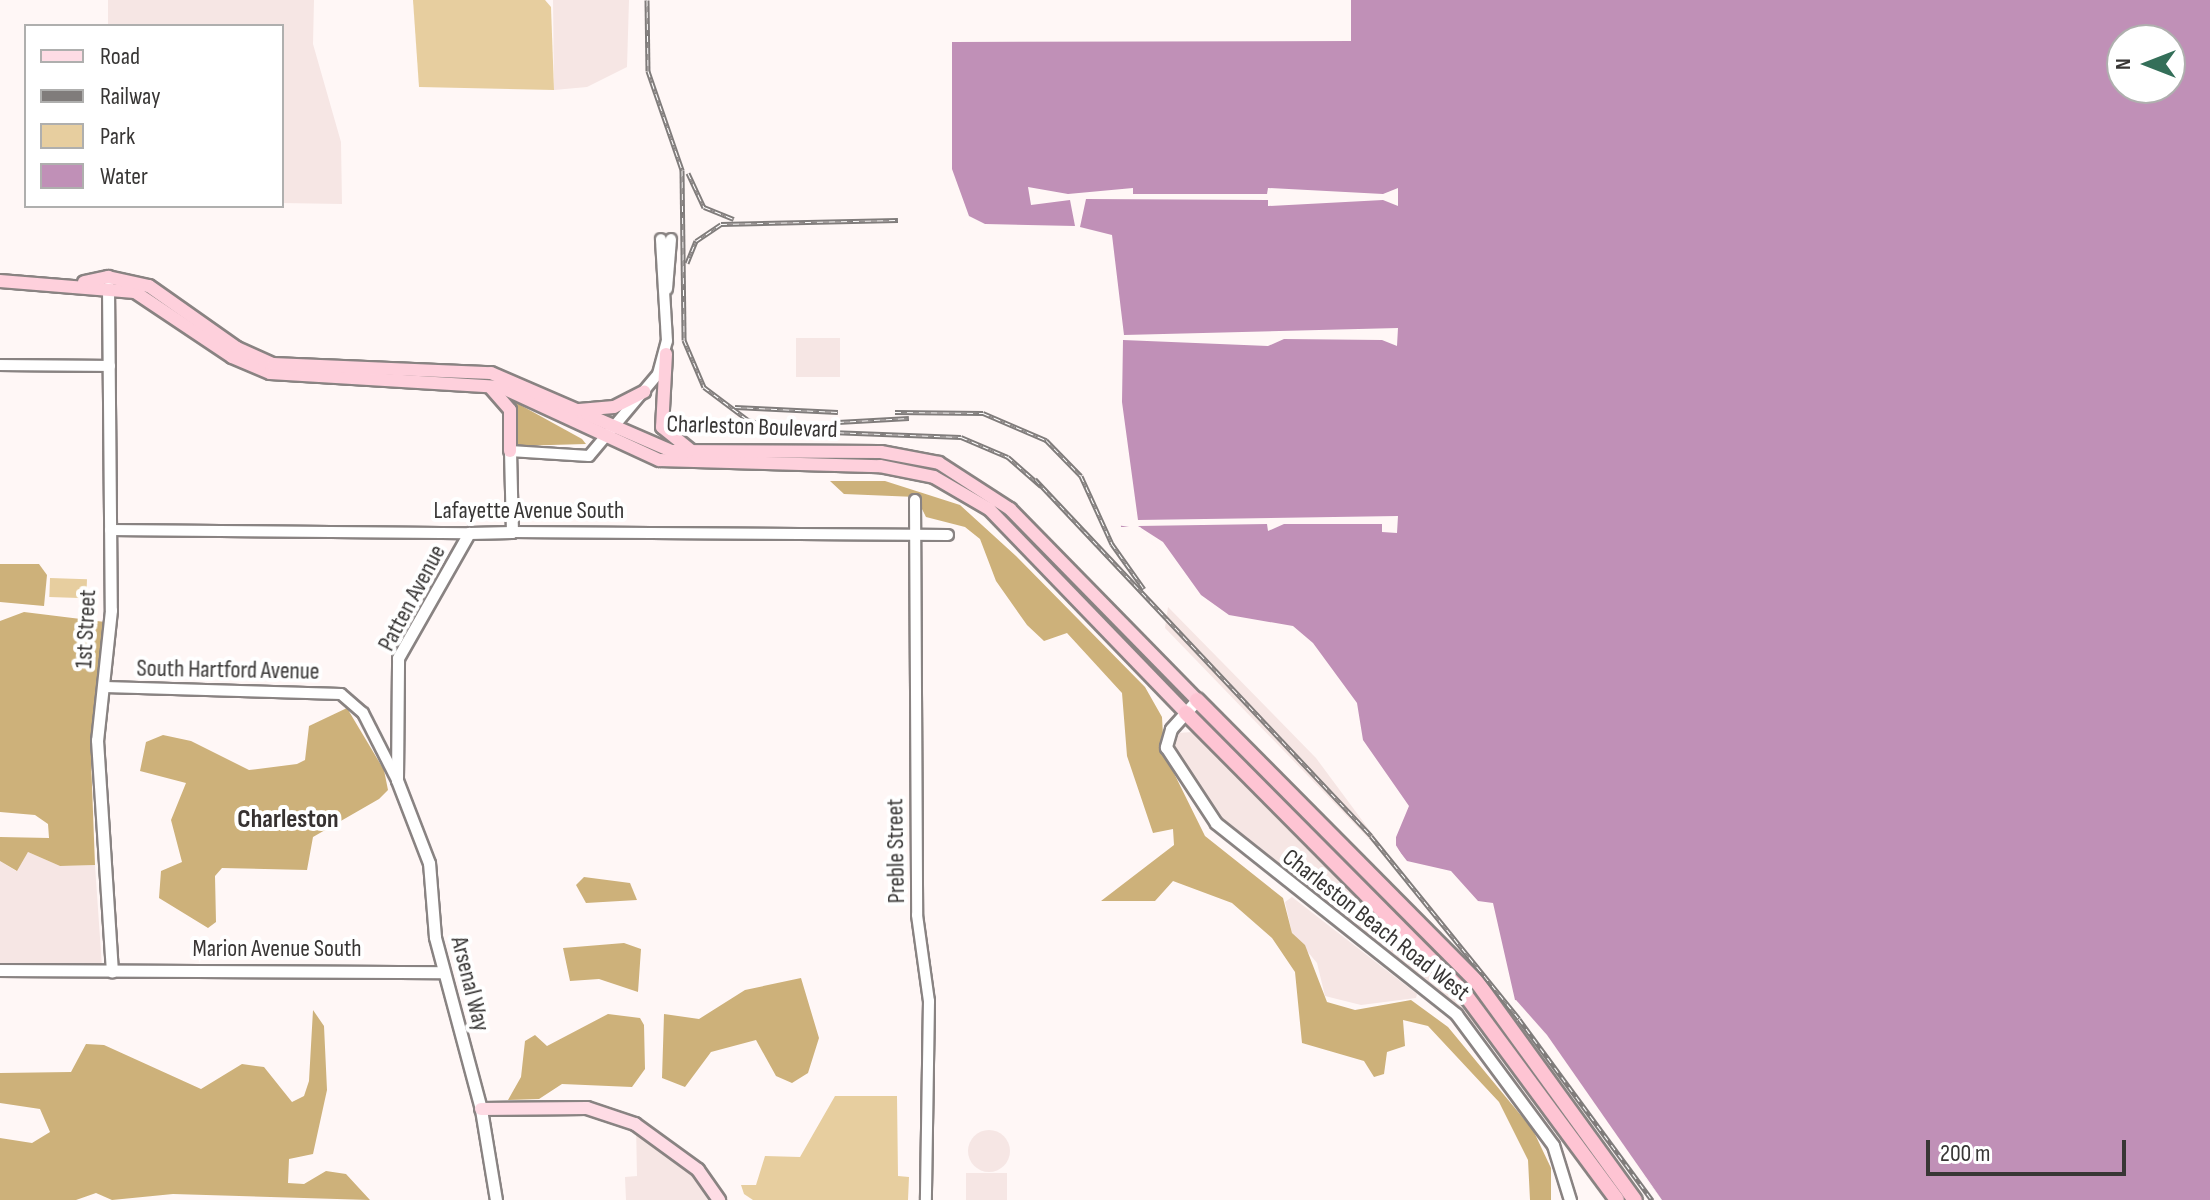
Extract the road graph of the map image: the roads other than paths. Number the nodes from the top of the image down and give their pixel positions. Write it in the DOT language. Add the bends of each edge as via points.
graph roads {
  1 [pos="666,239"];
  2 [pos="0,281"];
  3 [pos="108,282"];
  4 [pos="666,354"];
  5 [pos="0,365"];
  6 [pos="110,366"];
  7 [pos="485,384"];
  8 [pos="644,392"];
  9 [pos="578,410"];
  10 [pos="612,434"];
  11 [pos="510,451"];
  12 [pos="697,451"];
  13 [pos="915,500"];
  14 [pos="110,530"];
  15 [pos="512,532"];
  16 [pos="469,533"];
  17 [pos="916,535"];
  18 [pos="948,535"];
  19 [pos="105,687"];
  20 [pos="1197,700"];
  21 [pos="1186,713"];
  22 [pos="397,780"];
  23 [pos="0,970"];
  24 [pos="112,972"];
  25 [pos="443,972"];
  26 [pos="481,1109"];
  27 [pos="496,1200"];
  28 [pos="719,1200"];
  29 [pos="926,1200"];
  30 [pos="1570,1200"];
  31 [pos="1617,1200"];
  32 [pos="1635,1200"];
  1 -- 4 [label="street"];
  2 -- 3 [label="highway"];
  3 -- 6 [label="main road, 1st Street"];
  3 -- 7 [label="highway, Charleston Boulevard" via="155,300 232,357 270,373"];
  3 -- 9 [label="highway, Charleston Boulevard" via="159,291 237,348 273,364 491,373"];
  4 -- 8 [label="street"];
  4 -- 12 [label="highway" via="662,427 677,445"];
  5 -- 6 [label="street"];
  6 -- 14 [label="main road, 1st Street"];
  7 -- 10 [label="highway, Charleston Boulevard"];
  7 -- 11 [label="highway" via="510,410"];
  8 -- 9 [label="highway" via="614,407"];
  8 -- 10 [label="street"];
  9 -- 10 [label="highway, Charleston Boulevard"];
  10 -- 11 [label="street" via="580,458"];
  10 -- 12 [label="highway, Charleston Boulevard" via="671,451"];
  10 -- 21 [label="highway, Charleston Boulevard" via="682,463 880,466 954,485 1001,520"];
  11 -- 15 [label="main road"];
  12 -- 20 [label="highway, Charleston Boulevard" via="881,452 950,468 1010,509"];
  13 -- 17 [label="street, Preble Street"];
  14 -- 16 [label="street, Lafayette Avenue South"];
  14 -- 19 [label="main road, 1st Street"];
  15 -- 16 [label="main road, Lafayette Avenue South"];
  15 -- 17 [label="street, Lafayette Avenue South"];
  16 -- 22 [label="main road, Patten Avenue" via="398,658"];
  17 -- 18 [label="street, Lafayette Avenue South"];
  17 -- 29 [label="street, Preble Street" via="916,901 929,1001"];
  19 -- 22 [label="street, South Hartford Avenue" via="341,694 363,713"];
  19 -- 24 [label="main road, 1st Street" via="97,756"];
  20 -- 21 [label="main road, Charleston Beach Road West"];
  20 -- 32 [label="highway" via="1477,982"];
  21 -- 30 [label="main road, Charleston Beach Road West" via="1166,747 1216,823 1456,1014 1553,1145"];
  21 -- 31 [label="highway" via="1464,993"];
  22 -- 25 [label="main road, Arsenal Way" via="429,863"];
  23 -- 24 [label="main road, Marion Avenue South"];
  24 -- 25 [label="main road, Marion Avenue South"];
  25 -- 26 [label="main road, Arsenal Way"];
  26 -- 27 [label="main road, Arsenal Way"];
  26 -- 28 [label="main road" via="587,1108 635,1124 698,1170"];
}
